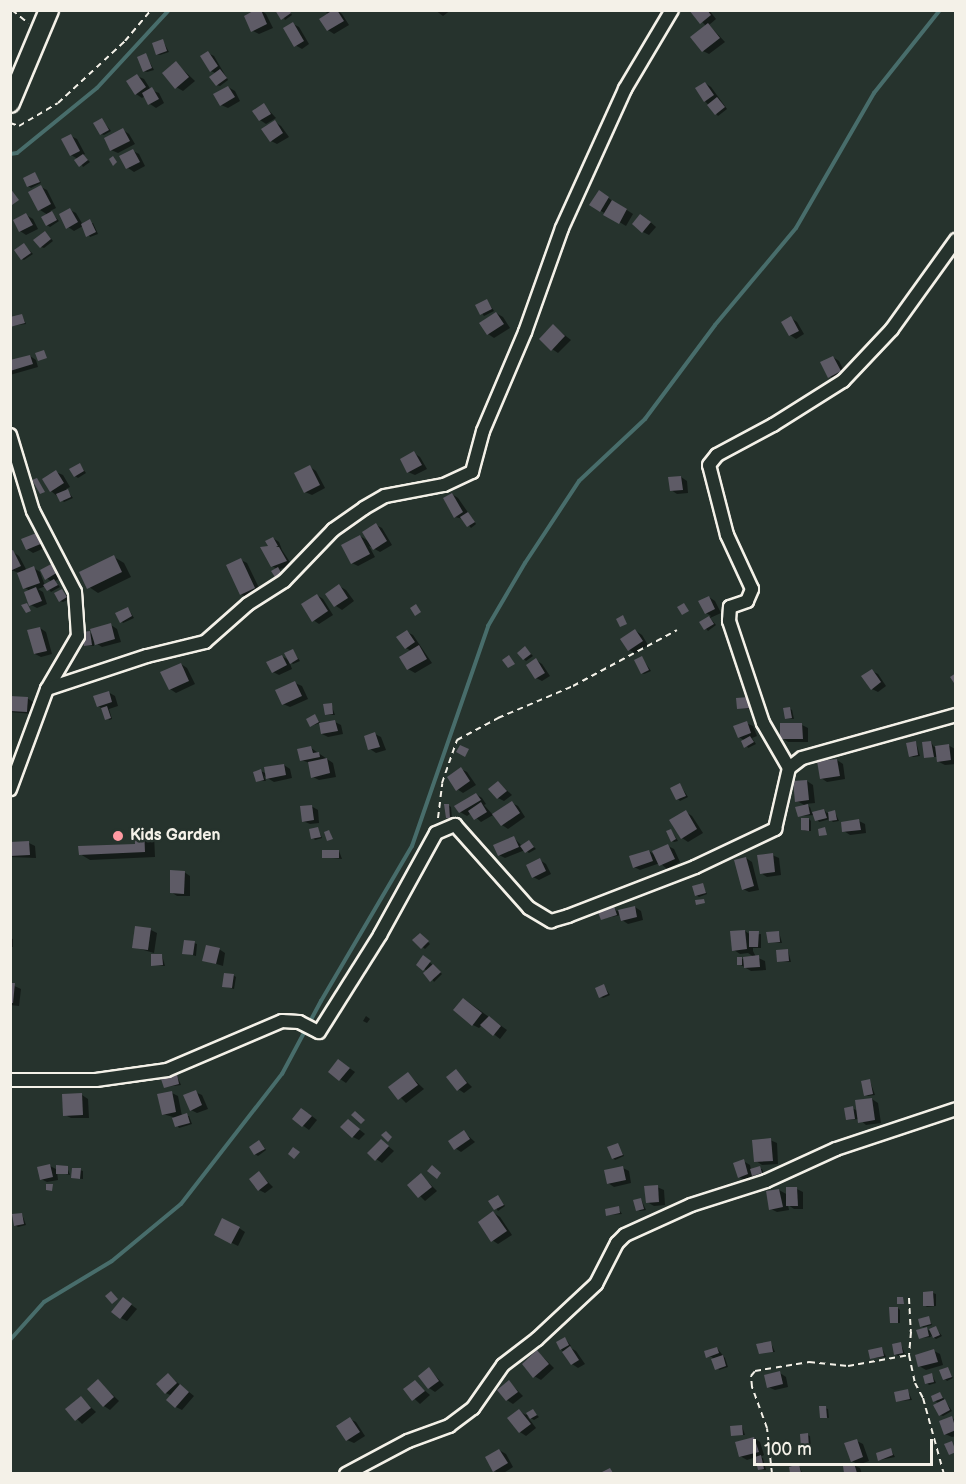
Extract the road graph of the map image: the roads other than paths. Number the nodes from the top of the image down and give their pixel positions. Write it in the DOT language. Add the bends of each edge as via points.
graph roads {
  1 [pos="49,10"];
  2 [pos="672,10"];
  3 [pos="10,103"];
  4 [pos="956,240"];
  5 [pos="10,435"];
  6 [pos="47,689"];
  7 [pos="956,715"];
  8 [pos="789,768"];
  9 [pos="10,789"];
  10 [pos="10,1080"];
  11 [pos="956,1109"];
  12 [pos="346,1473"];
  1 -- 3 [label="street"];
  2 -- 6 [label="street" via="625,89 561,228 525,332 483,431 472,471 444,485 385,496 364,508 333,530 284,581 248,604 205,642 147,656"];
  4 -- 8 [label="street" via="892,329 843,381 717,455 709,465 727,535 752,589 747,601 730,607 729,621 763,723"];
  5 -- 6 [label="street" via="33,511 75,592 78,636"];
  6 -- 9 [label="street"];
  7 -- 8 [label="street" via="802,758"];
  8 -- 10 [label="street" via="775,830 695,867 551,921 529,908 455,825 436,833 380,935 319,1032 299,1022 282,1021 167,1070 96,1080"];
  11 -- 12 [label="street" via="836,1149 766,1181 691,1205 625,1235 596,1284 537,1339 502,1365 473,1408 449,1426 408,1441"];
}
